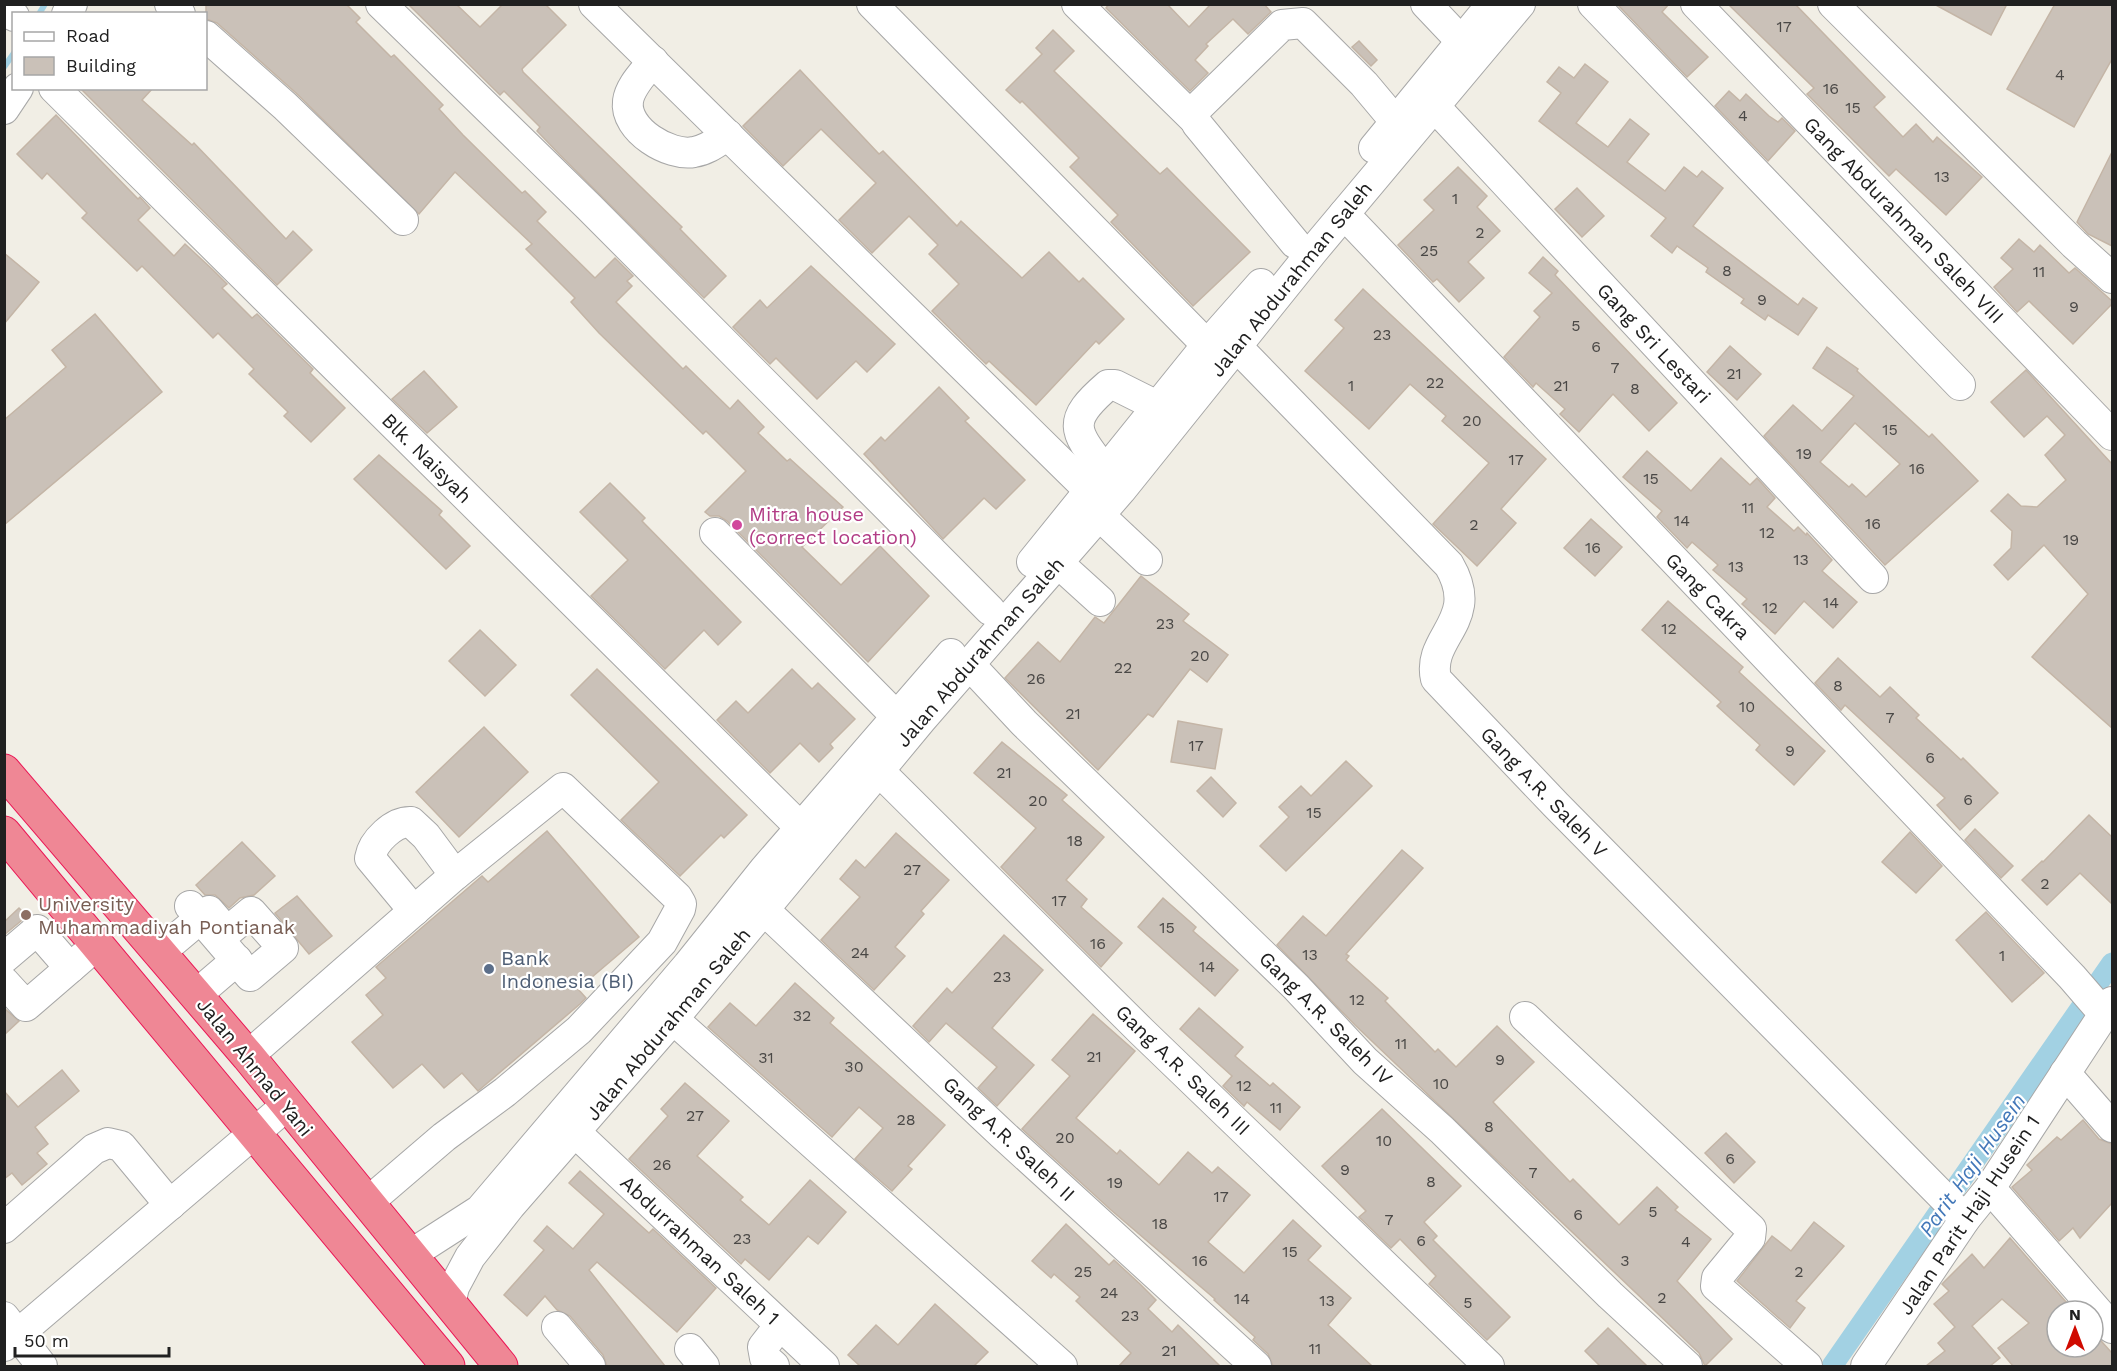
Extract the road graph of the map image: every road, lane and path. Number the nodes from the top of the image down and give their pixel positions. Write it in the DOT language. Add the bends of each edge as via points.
graph roads {
  1 [pos="381,4"];
  2 [pos="594,4"];
  3 [pos="872,4"];
  4 [pos="1077,4"];
  5 [pos="1426,4"];
  6 [pos="1492,4"];
  7 [pos="1520,4"];
  8 [pos="1593,4"];
  9 [pos="1696,4"];
  10 [pos="1833,4"];
  11 [pos="1294,14"];
  12 [pos="207,37"];
  13 [pos="1462,42"];
  14 [pos="653,61"];
  15 [pos="17,90"];
  16 [pos="56,90"];
  17 [pos="1435,107"];
  18 [pos="4,109"];
  19 [pos="1193,118"];
  20 [pos="1395,122"];
  21 [pos="728,135"];
  22 [pos="1344,214"];
  23 [pos="403,220"];
  24 [pos="1295,243"];
  25 [pos="2112,278"];
  26 [pos="1222,346"];
  27 [pos="1960,385"];
  28 [pos="1157,406"];
  29 [pos="2112,435"];
  30 [pos="1097,492"];
  31 [pos="715,533"];
  32 [pos="1147,560"];
  33 [pos="1057,562"];
  34 [pos="1873,578"];
  35 [pos="1025,586"];
  36 [pos="1100,601"];
  37 [pos="990,610"];
  38 [pos="969,664"];
  39 [pos="896,716"];
  40 [pos="4,771"];
  41 [pos="879,771"];
  42 [pos="801,828"];
  43 [pos="4,833"];
  44 [pos="455,874"];
  45 [pos="764,910"];
  46 [pos="414,911"];
  47 [pos="195,912"];
  48 [pos="662,942"];
  49 [pos="98,944"];
  50 [pos="159,953"];
  51 [pos="4,958"];
  52 [pos="237,960"];
  53 [pos="70,968"];
  54 [pos="697,972"];
  55 [pos="4,982"];
  56 [pos="196,995"];
  57 [pos="2103,1005"];
  58 [pos="1525,1017"];
  59 [pos="673,1019"];
  60 [pos="248,1056"];
  61 [pos="2065,1073"];
  62 [pos="286,1106"];
  63 [pos="2112,1127"];
  64 [pos="255,1132"];
  65 [pos="576,1133"];
  66 [pos="547,1148"];
  67 [pos="1990,1188"];
  68 [pos="367,1203"];
  69 [pos="170,1204"];
  70 [pos="1959,1213"];
  71 [pos="4,1227"];
  72 [pos="410,1255"];
  73 [pos="450,1304"];
  74 [pos="780,1325"];
  75 [pos="557,1327"];
  76 [pos="2112,1328"];
  77 [pos="9,1333"];
  78 [pos="42,1366"];
  79 [pos="448,1366"];
  80 [pos="501,1366"];
  81 [pos="590,1366"];
  82 [pos="774,1366"];
  83 [pos="824,1366"];
  84 [pos="1062,1366"];
  85 [pos="1256,1366"];
  86 [pos="1489,1366"];
  87 [pos="1687,1366"];
  88 [pos="1807,1366"];
  89 [pos="1866,1366"];
  1 -- 37 [label="street"];
  2 -- 14 [label="street"];
  3 -- 26 [label="street, Gang A.R. Saleh V"];
  4 -- 19 [label="street"];
  5 -- 13 [label="street"];
  6 -- 13 [label="street, Jalan Abdurahman Saleh"];
  7 -- 17 [label="street, Jalan Abdurahman Saleh"];
  8 -- 27 [label="street"];
  9 -- 29 [label="street, Gang Abdurahman Saleh VIII"];
  10 -- 25 [label="street"];
  11 -- 19 [label="street" via="1193,112"];
  11 -- 20 [label="street" via="1364,84"];
  12 -- 23 [label="street"];
  13 -- 20 [label="street, Jalan Abdurahman Saleh"];
  14 -- 21 [label="street"];
  14 -- 21 [label="street" via="632,89 628,102 629,114 639,129 668,151 678,153 709,147"];
  15 -- 18 [label="street"];
  16 -- 42 [label="street, Blk. Naisyah"];
  17 -- 22 [label="street, Jalan Abdurahman Saleh"];
  17 -- 34 [label="street, Gang Sri Lestari"];
  19 -- 24 [label="street"];
  20 -- 24 [label="street, Jalan Abdurahman Saleh"];
  21 -- 30 [label="street"];
  22 -- 26 [label="street, Jalan Abdurahman Saleh"];
  22 -- 57 [label="street, Gang Cakra"];
  24 -- 26 [label="street, Jalan Abdurahman Saleh"];
  26 -- 28 [label="street, Jalan Abdurahman Saleh"];
  26 -- 30 [label="street, Jalan Abdurahman Saleh"];
  26 -- 70 [label="street, Gang A.R. Saleh V" via="1449,565 1462,592 1461,604 1436,662 1436,679"];
  28 -- 30 [label="street, Jalan Abdurahman Saleh"];
  28 -- 30 [label="street" via="1115,385 1108,385 1090,400 1077,428"];
  30 -- 32 [label="street"];
  30 -- 33 [label="street, Jalan Abdurahman Saleh"];
  30 -- 35 [label="street, Jalan Abdurahman Saleh"];
  31 -- 39 [label="street"];
  33 -- 35 [label="street, Jalan Abdurahman Saleh"];
  33 -- 36 [label="street"];
  35 -- 37 [label="street, Jalan Abdurahman Saleh"];
  35 -- 38 [label="street, Jalan Abdurahman Saleh"];
  37 -- 39 [label="street, Jalan Abdurahman Saleh"];
  38 -- 41 [label="street, Jalan Abdurahman Saleh"];
  38 -- 87 [label="street, Gang A.R. Saleh IV" via="1023,723 1296,987 1365,1061"];
  39 -- 42 [label="street, Jalan Abdurahman Saleh"];
  40 -- 50 [label="highway, Jalan Ahmad Yani"];
  41 -- 45 [label="street, Jalan Abdurahman Saleh"];
  41 -- 86 [label="street, Gang A.R. Saleh III" via="1141,1031"];
  42 -- 54 [label="street, Jalan Abdurahman Saleh"];
  43 -- 49 [label="highway, Jalan Ahmad Yani"];
  44 -- 46 [label="street"];
  44 -- 46 [label="street" via="411,822 403,822 380,838 370,858"];
  44 -- 48 [label="street" via="563,788 681,904"];
  45 -- 54 [label="street, Jalan Abdurahman Saleh"];
  45 -- 85 [label="street, Gang A.R. Saleh II"];
  46 -- 60 [label="street"];
  47 -- 50 [label="street"];
  47 -- 52 [label="street"];
  47 -- 52 [label="street" via="209,911 227,932 251,912 283,948 250,976"];
  48 -- 54 [label="street"];
  48 -- 68 [label="street" via="579,1030"];
  49 -- 53 [label="street"];
  49 -- 64 [label="highway, Jalan Ahmad Yani"];
  50 -- 56 [label="highway, Jalan Ahmad Yani"];
  51 -- 53 [label="street" via="37,930"];
  52 -- 56 [label="street"];
  53 -- 55 [label="street" via="26,1006"];
  54 -- 59 [label="street, Jalan Abdurahman Saleh"];
  54 -- 66 [label="street, Jalan Abdurahman Saleh"];
  56 -- 60 [label="highway, Jalan Ahmad Yani"];
  57 -- 61 [label="street, Jalan Parit Haji Husein 1"];
  58 -- 88 [label="street" via="1751,1229 1750,1238 1717,1278 1716,1286"];
  59 -- 65 [label="street, Jalan Abdurahman Saleh"];
  59 -- 84 [label="street"];
  60 -- 62 [label="highway, Jalan Ahmad Yani"];
  61 -- 63 [label="street"];
  61 -- 67 [label="street, Jalan Parit Haji Husein 1"];
  62 -- 64 [label="street"];
  62 -- 68 [label="highway, Jalan Ahmad Yani"];
  64 -- 69 [label="street"];
  64 -- 79 [label="highway, Jalan Ahmad Yani"];
  65 -- 66 [label="street, Jalan Abdurahman Saleh"];
  65 -- 74 [label="street, Abdurrahman Saleh 1"];
  66 -- 72 [label="street, Jalan Abdurahman Saleh" via="480,1210"];
  66 -- 73 [label="street, Jalan Abdurahman Saleh" via="470,1257"];
  67 -- 70 [label="street, Jalan Parit Haji Husein 1"];
  67 -- 76 [label="street"];
  68 -- 72 [label="highway, Jalan Ahmad Yani"];
  69 -- 71 [label="street" via="121,1146 108,1143 94,1149"];
  69 -- 77 [label="street"];
  70 -- 89 [label="street, Jalan Parit Haji Husein 1"];
  72 -- 73 [label="highway, Jalan Ahmad Yani"];
  73 -- 80 [label="highway, Jalan Ahmad Yani"];
  74 -- 82 [label="street" via="763,1347 765,1358"];
  74 -- 83 [label="street, Abdurrahman Saleh 1"];
  75 -- 81 [label="street"];
  77 -- 78 [label="street"];
}
